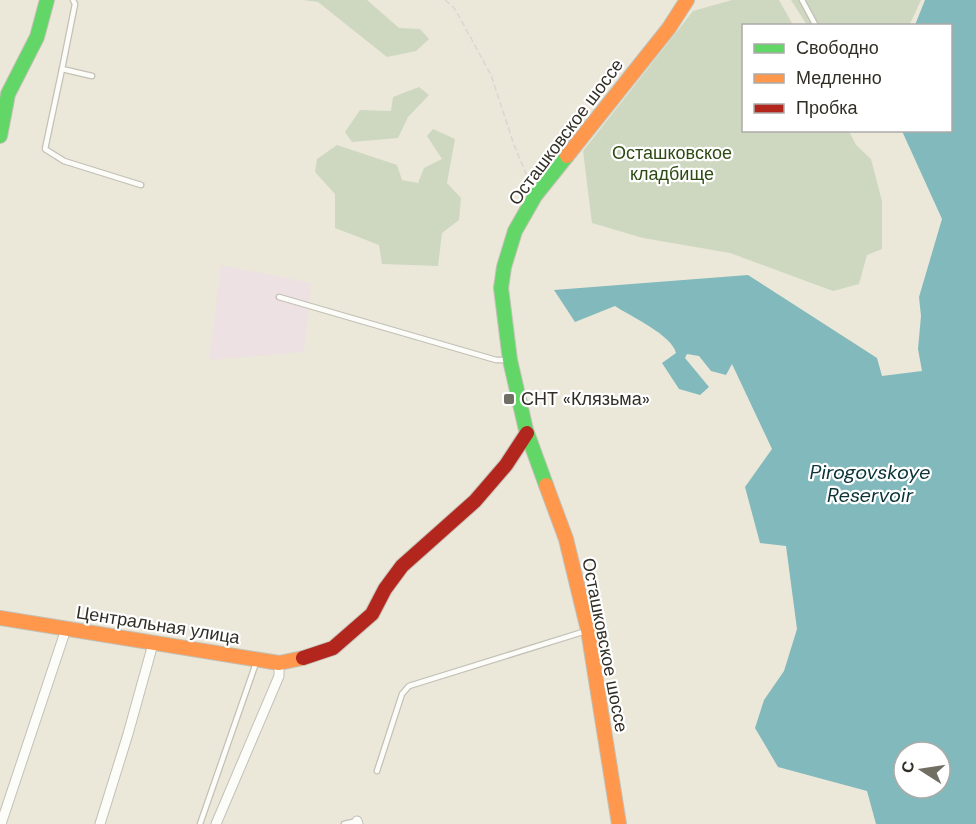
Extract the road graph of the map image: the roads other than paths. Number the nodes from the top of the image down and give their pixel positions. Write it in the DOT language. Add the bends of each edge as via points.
graph roads {
  1 [pos="47,0"];
  2 [pos="73,0"];
  3 [pos="687,0"];
  4 [pos="802,0"];
  5 [pos="815,24"];
  6 [pos="62,69"];
  7 [pos="92,76"];
  8 [pos="4,96"];
  9 [pos="0,136"];
  10 [pos="141,185"];
  11 [pos="279,297"];
  12 [pos="510,360"];
  13 [pos="527,433"];
  14 [pos="0,618"];
  15 [pos="66,628"];
  16 [pos="588,630"];
  17 [pos="153,644"];
  18 [pos="256,660"];
  19 [pos="279,663"];
  20 [pos="377,771"];
  21 [pos="358,823"];
  22 [pos="1,824"];
  23 [pos="100,824"];
  24 [pos="200,824"];
  25 [pos="216,824"];
  26 [pos="344,824"];
  27 [pos="619,824"];
  1 -- 8 [label="street" via="37,37"];
  2 -- 6 [label="lane"];
  3 -- 12 [label="street, Осташковское шоссе" via="535,196 515,231 501,288"];
  4 -- 5 [label="lane"];
  6 -- 7 [label="lane"];
  6 -- 10 [label="lane" via="45,149 64,160"];
  8 -- 9 [label="street"];
  11 -- 12 [label="lane" via="496,360"];
  12 -- 13 [label="street, Осташковское шоссе"];
  13 -- 16 [label="street, Осташковское шоссе" via="566,539"];
  13 -- 19 [label="street, Центральная улица" via="475,501 402,566 372,614 333,648"];
  14 -- 15 [label="street, Центральная улица"];
  15 -- 17 [label="street, Центральная улица"];
  15 -- 22 [label="street"];
  16 -- 20 [label="lane" via="409,686 402,694"];
  16 -- 27 [label="street, Осташковское шоссе"];
  17 -- 18 [label="street, Центральная улица"];
  17 -- 23 [label="street"];
  18 -- 19 [label="street, Центральная улица"];
  18 -- 24 [label="lane"];
  19 -- 25 [label="street" via="279,676"];
  21 -- 26 [label="lane"];
}
